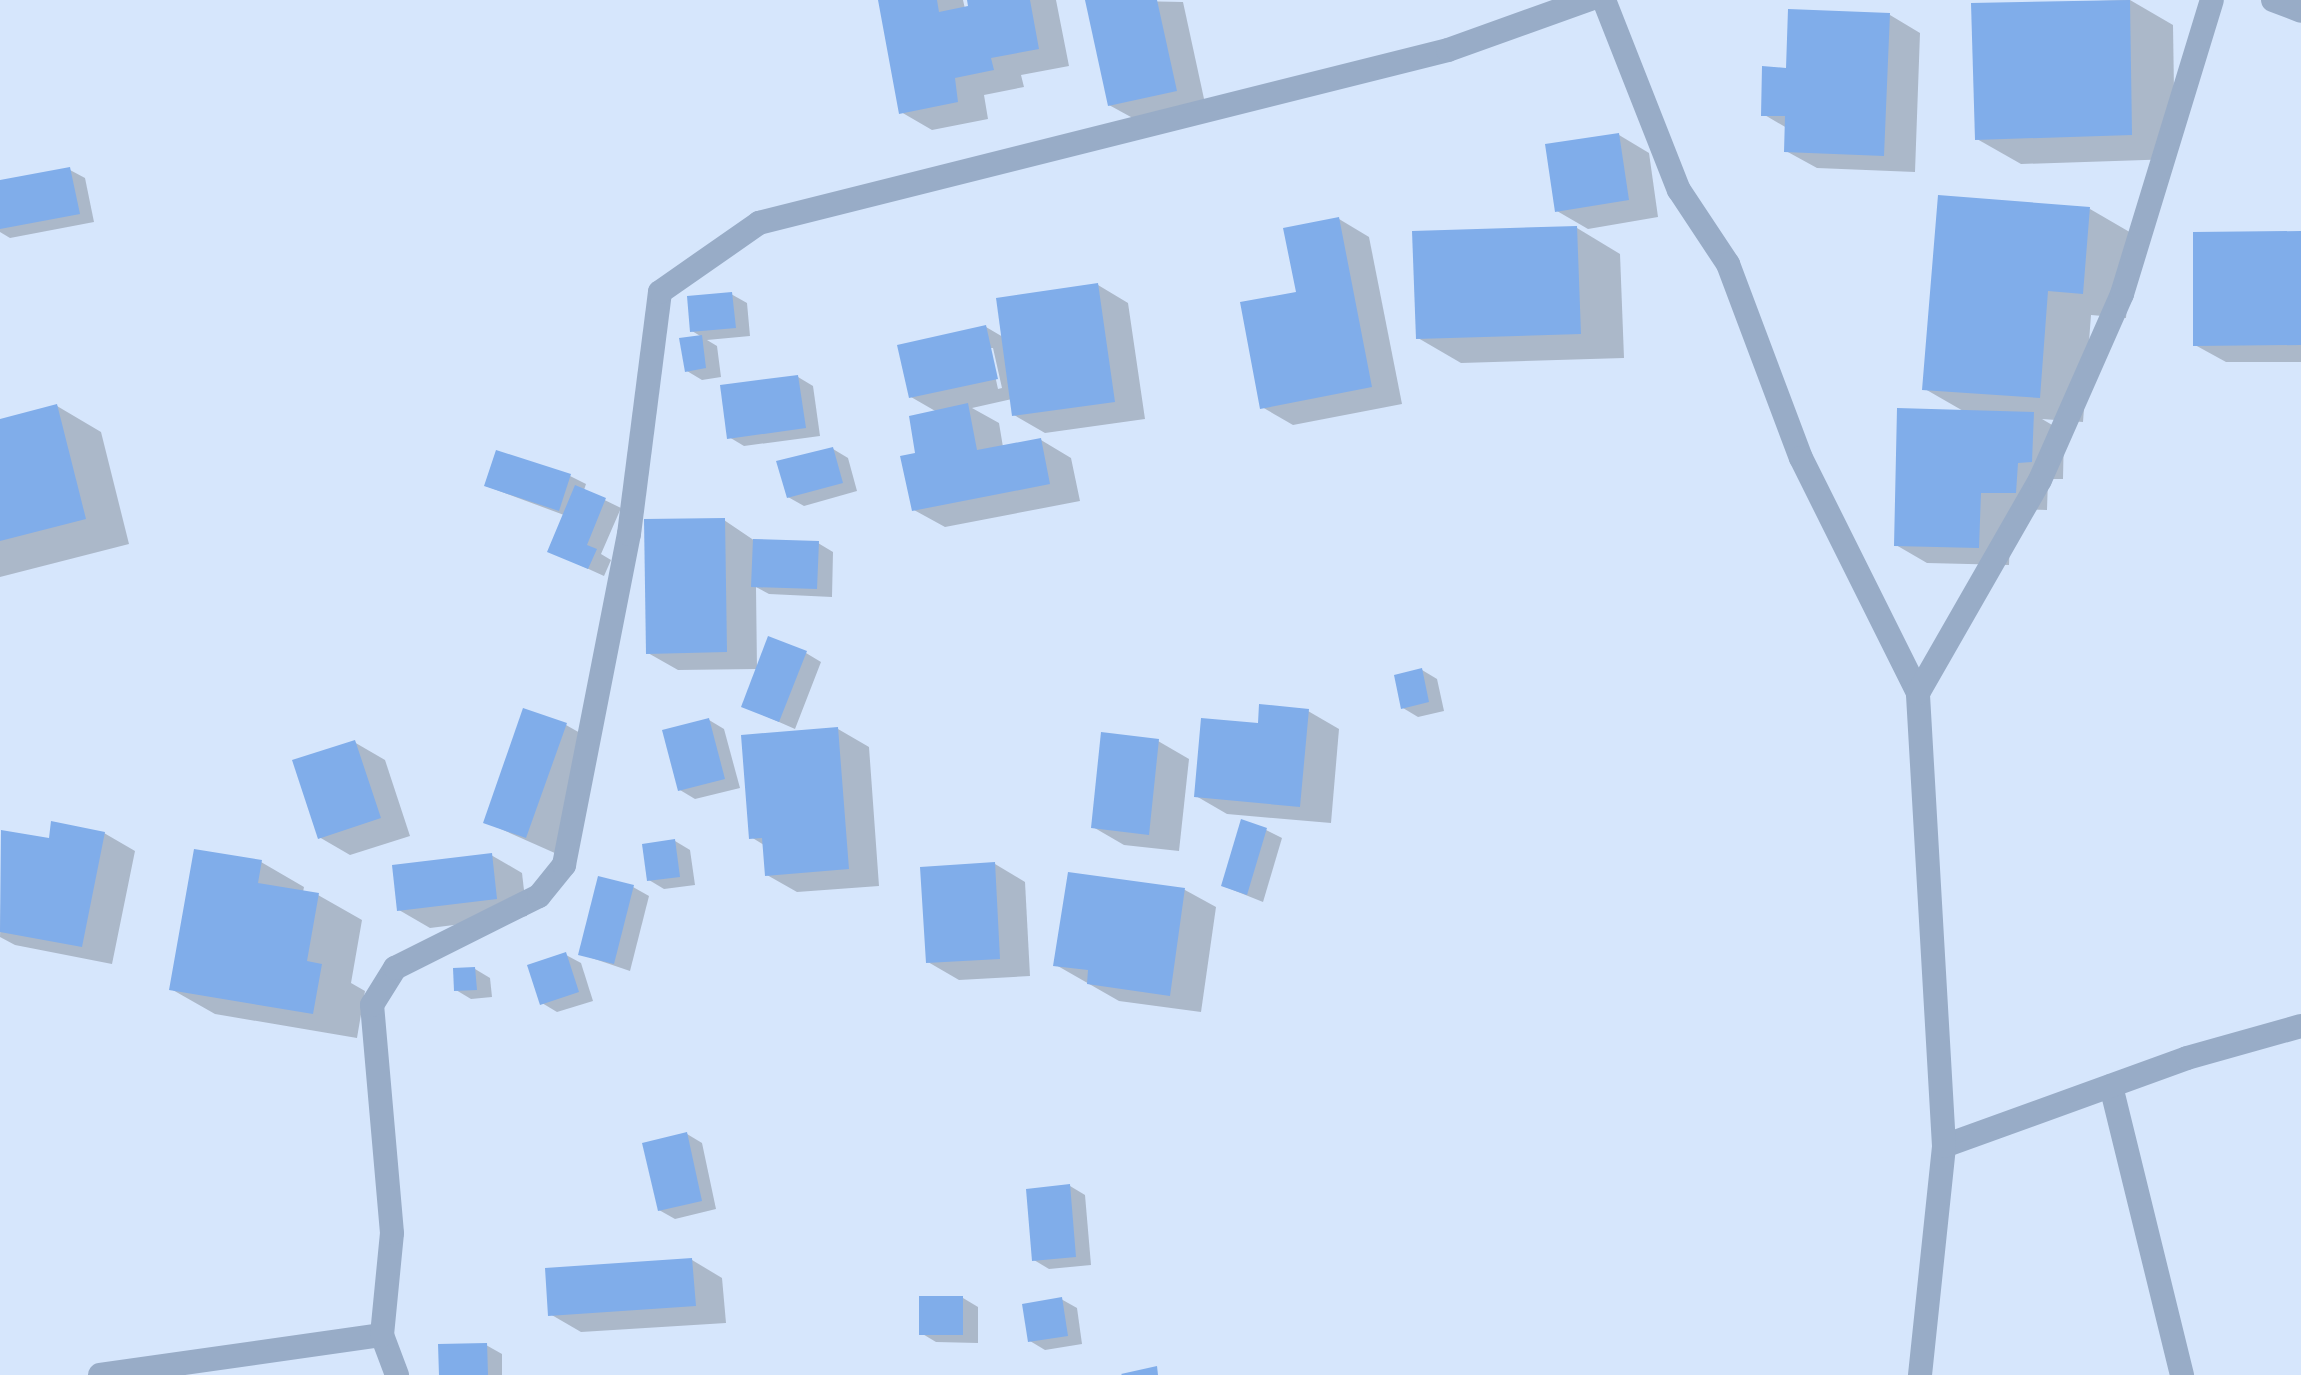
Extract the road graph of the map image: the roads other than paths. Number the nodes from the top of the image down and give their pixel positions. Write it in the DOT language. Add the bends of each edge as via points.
graph roads {
  1 [pos="1588,0"];
  2 [pos="1604,0"];
  3 [pos="2212,0"];
  4 [pos="2273,0"];
  5 [pos="2301,11"];
  6 [pos="1918,693"];
  7 [pos="2301,1026"];
  8 [pos="2111,1086"];
  9 [pos="1944,1146"];
  10 [pos="382,1335"];
  11 [pos="100,1375"];
  12 [pos="397,1375"];
  13 [pos="1920,1375"];
  14 [pos="2182,1375"];
  1 -- 10 [label="street" via="1448,50 759,223 660,292 629,534 564,865 539,896 395,968 372,1005 392,1233"];
  2 -- 6 [label="street" via="1679,190 1728,264 1801,458"];
  3 -- 6 [label="street" via="2122,294 2040,480"];
  4 -- 5 [label="street"];
  6 -- 9 [label="street"];
  7 -- 8 [label="street"];
  8 -- 9 [label="street"];
  8 -- 14 [label="street"];
  9 -- 13 [label="street"];
  10 -- 11 [label="street"];
  10 -- 12 [label="street"];
}
